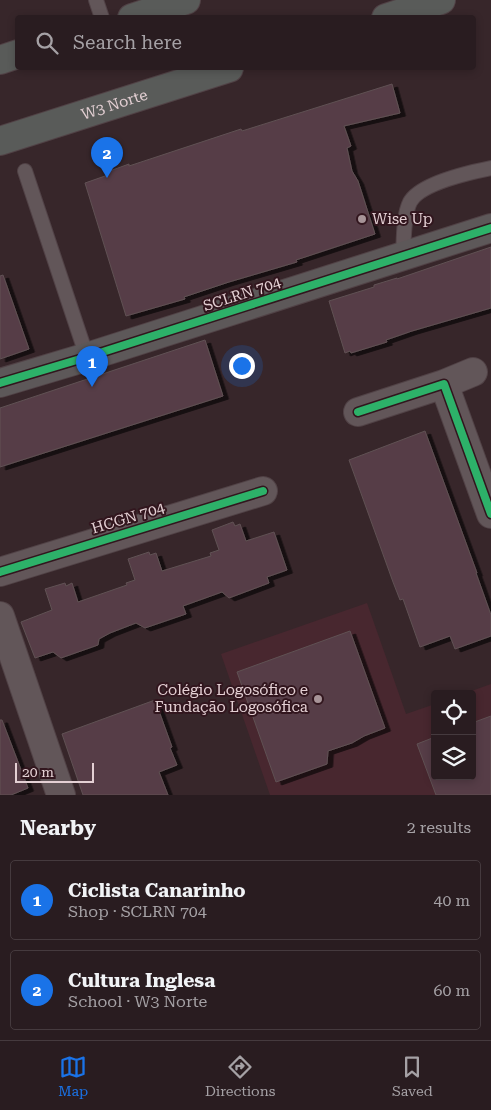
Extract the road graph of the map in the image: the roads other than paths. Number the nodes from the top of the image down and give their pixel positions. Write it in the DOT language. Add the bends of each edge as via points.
graph roads {
  1 [pos="96,0"];
  2 [pos="186,0"];
  3 [pos="440,0"];
  4 [pos="101,15"];
  5 [pos="141,15"];
  6 [pos="395,15"];
  7 [pos="15,55"];
  8 [pos="0,60"];
  9 [pos="223,70"];
  10 [pos="0,141"];
  11 [pos="491,168"];
  12 [pos="25,171"];
  13 [pos="491,228"];
  14 [pos="402,256"];
  15 [pos="87,358"];
  16 [pos="473,372"];
  17 [pos="0,383"];
  18 [pos="444,384"];
  19 [pos="358,412"];
  20 [pos="263,491"];
  21 [pos="491,514"];
  22 [pos="0,572"];
  23 [pos="0,616"];
  24 [pos="61,795"];
  1 -- 4 [label="lane"];
  2 -- 5 [label="main road"];
  3 -- 6 [label="main road"];
  7 -- 8 [label="main road"];
  9 -- 10 [label="main road, W3 Norte"];
  11 -- 14 [label="lane" via="436,184 418,194 410,202"];
  12 -- 15 [label="lane"];
  13 -- 14 [label="street, SCLRN 704"];
  14 -- 15 [label="street, SCLRN 704"];
  15 -- 17 [label="street, SCLRN 704"];
  16 -- 18 [label="street"];
  18 -- 19 [label="street"];
  18 -- 21 [label="street"];
  20 -- 22 [label="street, HCGN 704"];
  23 -- 24 [label="street"];
}
